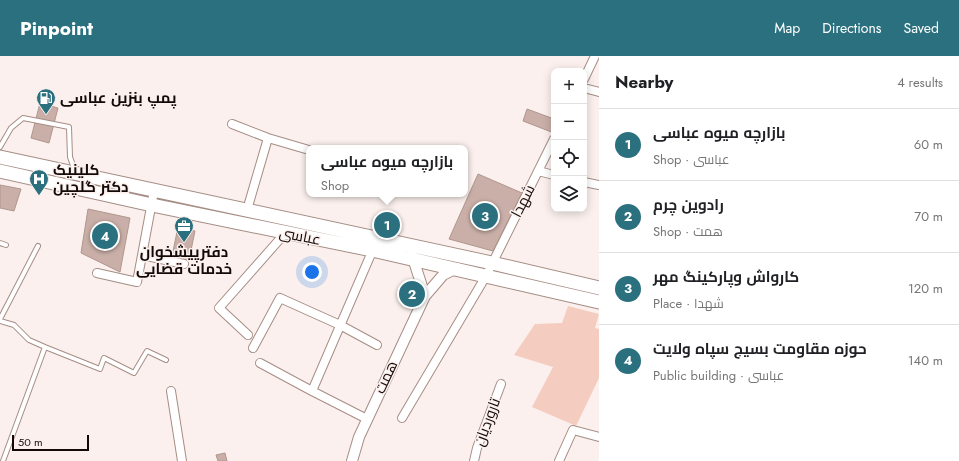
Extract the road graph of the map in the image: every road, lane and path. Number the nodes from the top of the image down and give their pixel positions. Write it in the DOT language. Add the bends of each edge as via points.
graph roads {
  1 [pos="595,56"];
  2 [pos="587,73"];
  3 [pos="587,89"];
  4 [pos="599,92"];
  5 [pos="232,124"];
  6 [pos="268,138"];
  7 [pos="554,140"];
  8 [pos="0,147"];
  9 [pos="306,149"];
  10 [pos="0,157"];
  11 [pos="0,171"];
  12 [pos="538,171"];
  13 [pos="76,174"];
  14 [pos="551,174"];
  15 [pos="587,183"];
  16 [pos="599,185"];
  17 [pos="154,191"];
  18 [pos="152,205"];
  19 [pos="248,210"];
  20 [pos="296,221"];
  21 [pos="285,233"];
  22 [pos="0,243"];
  23 [pos="375,244"];
  24 [pos="6,245"];
  25 [pos="409,245"];
  26 [pos="38,246"];
  27 [pos="142,255"];
  28 [pos="471,259"];
  29 [pos="414,260"];
  30 [pos="492,263"];
  31 [pos="184,264"];
  32 [pos="455,269"];
  33 [pos="98,273"];
  34 [pos="486,276"];
  35 [pos="599,288"];
  36 [pos="425,296"];
  37 [pos="599,302"];
  38 [pos="0,320"];
  39 [pos="340,325"];
  40 [pos="248,335"];
  41 [pos="377,345"];
  42 [pos="45,348"];
  43 [pos="253,348"];
  44 [pos="166,360"];
  45 [pos="260,364"];
  46 [pos="501,384"];
  47 [pos="171,391"];
  48 [pos="312,391"];
  49 [pos="402,418"];
  50 [pos="367,419"];
  51 [pos="599,437"];
  52 [pos="3,461"];
  53 [pos="182,461"];
  54 [pos="352,461"];
  55 [pos="474,461"];
  56 [pos="559,461"];
  1 -- 2 [label="street"];
  3 -- 4 [label="street"];
  5 -- 6 [label="street"];
  6 -- 9 [label="street"];
  6 -- 19 [label="street"];
  7 -- 12 [label="street, شهدا"];
  8 -- 13 [label="lane" via="11,128 23,118 69,127 70,157"];
  10 -- 13 [label="main road, عباسى"];
  11 -- 18 [label="main road, عباسى"];
  12 -- 14 [label="street"];
  12 -- 30 [label="street, شهدا"];
  13 -- 17 [label="main road, عباسى"];
  15 -- 16 [label="street"];
  17 -- 18 [label="street"];
  17 -- 19 [label="main road, عباسى"];
  18 -- 21 [label="main road, عباسى"];
  18 -- 27 [label="street"];
  19 -- 20 [label="main road, عباسى"];
  20 -- 21 [label="street"];
  20 -- 23 [label="main road, عباسى"];
  21 -- 23 [label="main road, عباسى"];
  21 -- 40 [label="street" via="219,308"];
  22 -- 24 [label="lane"];
  23 -- 25 [label="main road, عباسى"];
  23 -- 29 [label="main road, عباسى"];
  23 -- 39 [label="street"];
  25 -- 28 [label="main road, عباسى"];
  25 -- 29 [label="street"];
  26 -- 38 [label="lane"];
  27 -- 31 [label="street"];
  27 -- 33 [label="street" via="137,282"];
  28 -- 30 [label="main road, عباسى"];
  28 -- 32 [label="street, همت"];
  29 -- 32 [label="main road, عباسى"];
  29 -- 36 [label="street"];
  30 -- 34 [label="street, شهدا"];
  30 -- 35 [label="main road, عباسى"];
  32 -- 34 [label="main road, عباسى"];
  32 -- 36 [label="street, همت" via="443,275"];
  34 -- 37 [label="main road, عباسى"];
  34 -- 49 [label="street, شهدا"];
  36 -- 50 [label="street, همت"];
  38 -- 42 [label="lane" via="14,326 29,340"];
  39 -- 41 [label="street"];
  39 -- 43 [label="street" via="280,298"];
  39 -- 48 [label="street"];
  42 -- 44 [label="lane" via="100,369 104,358 134,373 147,351"];
  42 -- 52 [label="lane"];
  45 -- 48 [label="street"];
  46 -- 55 [label="street, تاروردیان"];
  47 -- 53 [label="street"];
  48 -- 50 [label="street"];
  50 -- 54 [label="street, همت"];
  51 -- 56 [label="street" via="573,430"];
}
